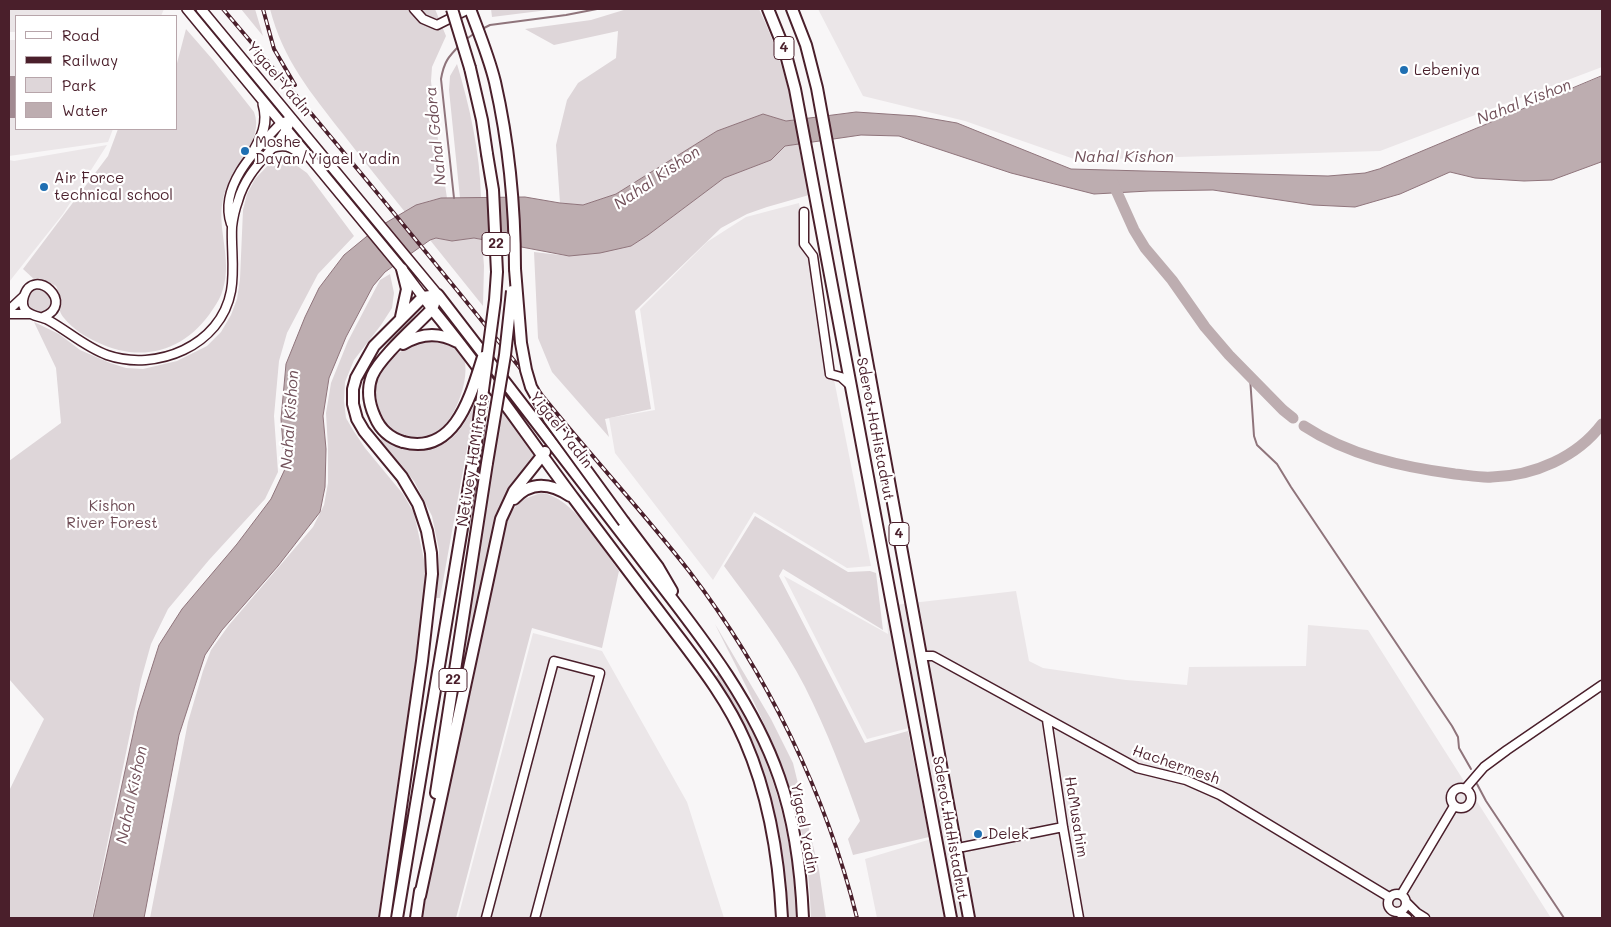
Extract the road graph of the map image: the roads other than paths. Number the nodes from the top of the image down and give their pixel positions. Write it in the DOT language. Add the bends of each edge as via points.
graph roads {
  1 [pos="187,9"];
  2 [pos="201,9"];
  3 [pos="414,9"];
  4 [pos="452,9"];
  5 [pos="469,9"];
  6 [pos="768,9"];
  7 [pos="792,9"];
  8 [pos="262,99"];
  9 [pos="292,119"];
  10 [pos="283,127"];
  11 [pos="271,148"];
  12 [pos="252,154"];
  13 [pos="312,162"];
  14 [pos="804,212"];
  15 [pos="232,226"];
  16 [pos="402,269"];
  17 [pos="515,269"];
  18 [pos="438,295"];
  19 [pos="24,296"];
  20 [pos="423,298"];
  21 [pos="55,307"];
  22 [pos="432,309"];
  23 [pos="9,310"];
  24 [pos="9,314"];
  25 [pos="29,314"];
  26 [pos="43,317"];
  27 [pos="400,318"];
  28 [pos="63,329"];
  29 [pos="490,335"];
  30 [pos="460,344"];
  31 [pos="388,354"];
  32 [pos="846,359"];
  33 [pos="830,374"];
  34 [pos="852,387"];
  35 [pos="550,439"];
  36 [pos="543,456"];
  37 [pos="574,500"];
  38 [pos="506,507"];
  39 [pos="708,646"];
  40 [pos="922,656"];
  41 [pos="1602,686"];
  42 [pos="434,692"];
  43 [pos="1048,720"];
  44 [pos="1465,789"];
  45 [pos="1454,806"];
  46 [pos="1063,827"];
  47 [pos="963,847"];
  48 [pos="420,896"];
  49 [pos="1390,897"];
  50 [pos="1403,898"];
  51 [pos="1395,911"];
  52 [pos="386,918"];
  53 [pos="397,918"];
  54 [pos="416,918"];
  55 [pos="486,918"];
  56 [pos="535,918"];
  57 [pos="782,918"];
  58 [pos="803,918"];
  59 [pos="951,918"];
  60 [pos="969,918"];
  61 [pos="1079,918"];
  62 [pos="1387,918"];
  63 [pos="1407,918"];
  64 [pos="1425,918"];
  1 -- 8 [label="main road, Yigael Yadin"];
  2 -- 9 [label="main road, Yigael Yadin"];
  3 -- 5 [label="street" via="423,19 437,25"];
  4 -- 29 [label="highway, Netivey HaMifrats / 22, bridge" via="482,120 493,190 497,252"];
  5 -- 17 [label="highway, Netivey HaMifrats / 22" via="495,81 513,200"];
  6 -- 32 [label="highway, Sderot HaHistadrut / 4" via="785,50 795,89"];
  7 -- 40 [label="highway, Sderot HaHistadrut / 4" via="817,88"];
  8 -- 10 [label="main road, Yigael Yadin"];
  8 -- 12 [label="main road" via="266,123"];
  9 -- 10 [label="street"];
  9 -- 18 [label="main road, Yigael Yadin"];
  10 -- 11 [label="street"];
  10 -- 12 [label="street"];
  10 -- 13 [label="main road, Yigael Yadin"];
  11 -- 13 [label="main road" via="286,145"];
  11 -- 15 [label="street" via="245,182"];
  12 -- 15 [label="street" via="238,175 229,198"];
  13 -- 16 [label="main road, Yigael Yadin"];
  14 -- 33 [label="street" via="804,244 813,256"];
  15 -- 28 [label="street" via="230,294 220,317 192,345 165,357 139,361 122,359 80,341"];
  16 -- 20 [label="main road, Yigael Yadin"];
  16 -- 27 [label="highway" via="407,289"];
  17 -- 39 [label="highway, bridge" via="520,343 531,387 548,419 658,567"];
  17 -- 48 [label="highway, Netivey HaMifrats / 22, bridge" via="505,356"];
  18 -- 20 [label="highway"];
  18 -- 22 [label="highway"];
  18 -- 35 [label="highway, Yigael Yadin"];
  19 -- 21 [label="street" via="32,287 45,286 54,294"];
  19 -- 23 [label="street"];
  19 -- 25 [label="street"];
  20 -- 22 [label="main road, Yigael Yadin"];
  20 -- 27 [label="highway"];
  21 -- 26 [label="street"];
  21 -- 28 [label="street"];
  22 -- 30 [label="highway, Yigael Yadin"];
  22 -- 31 [label="highway"];
  24 -- 25 [label="street"];
  25 -- 26 [label="street"];
  26 -- 28 [label="street"];
  27 -- 52 [label="highway" via="364,360 356,378 353,404 364,431 402,477 418,504 428,532 431,554 432,574 423,651"];
  29 -- 31 [label="highway, bridge" via="468,405 447,433 423,443 410,444 385,433 372,410 370,385"];
  29 -- 42 [label="highway, Netivey HaMifrats / 22, bridge" via="475,450"];
  30 -- 31 [label="highway" via="447,337 428,334 411,339"];
  30 -- 36 [label="highway, Yigael Yadin"];
  32 -- 33 [label="street" via="841,369"];
  32 -- 34 [label="highway, Sderot HaHistadrut / 4"];
  33 -- 34 [label="street" via="841,377"];
  34 -- 59 [label="highway, Sderot HaHistadrut / 4"];
  35 -- 36 [label="highway"];
  35 -- 39 [label="highway, Yigael Yadin"];
  36 -- 37 [label="highway, Yigael Yadin"];
  36 -- 38 [label="highway"];
  37 -- 38 [label="highway" via="556,488 541,485 521,493"];
  37 -- 57 [label="highway, Yigael Yadin" via="716,687 746,742 770,819"];
  38 -- 48 [label="highway" via="497,535"];
  39 -- 58 [label="highway, Yigael Yadin" via="753,720 779,777 794,839"];
  40 -- 43 [label="street, Hachermesh" via="933,656"];
  40 -- 60 [label="highway, Sderot HaHistadrut / 4"];
  41 -- 44 [label="street" via="1484,767"];
  42 -- 52 [label="highway"];
  42 -- 53 [label="highway, Netivey HaMifrats / 22"];
  43 -- 46 [label="street, HaMusahim"];
  43 -- 49 [label="street, Hachermesh" via="1137,768 1186,780 1220,794"];
  44 -- 45 [label="street" via="1459,788 1452,793"];
  44 -- 45 [label="street" via="1471,795 1470,804 1462,808"];
  45 -- 50 [label="street"];
  46 -- 47 [label="street"];
  46 -- 61 [label="street, HaMusahim"];
  48 -- 54 [label="highway, Netivey HaMifrats / 22"];
  49 -- 50 [label="street" via="1396,894"];
  49 -- 51 [label="street" via="1388,906"];
  50 -- 51 [label="street" via="1403,910"];
  50 -- 64 [label="street"];
  51 -- 62 [label="street"];
  51 -- 63 [label="street"];
  55 -- 56 [label="street" via="554,660 600,673"];
}
